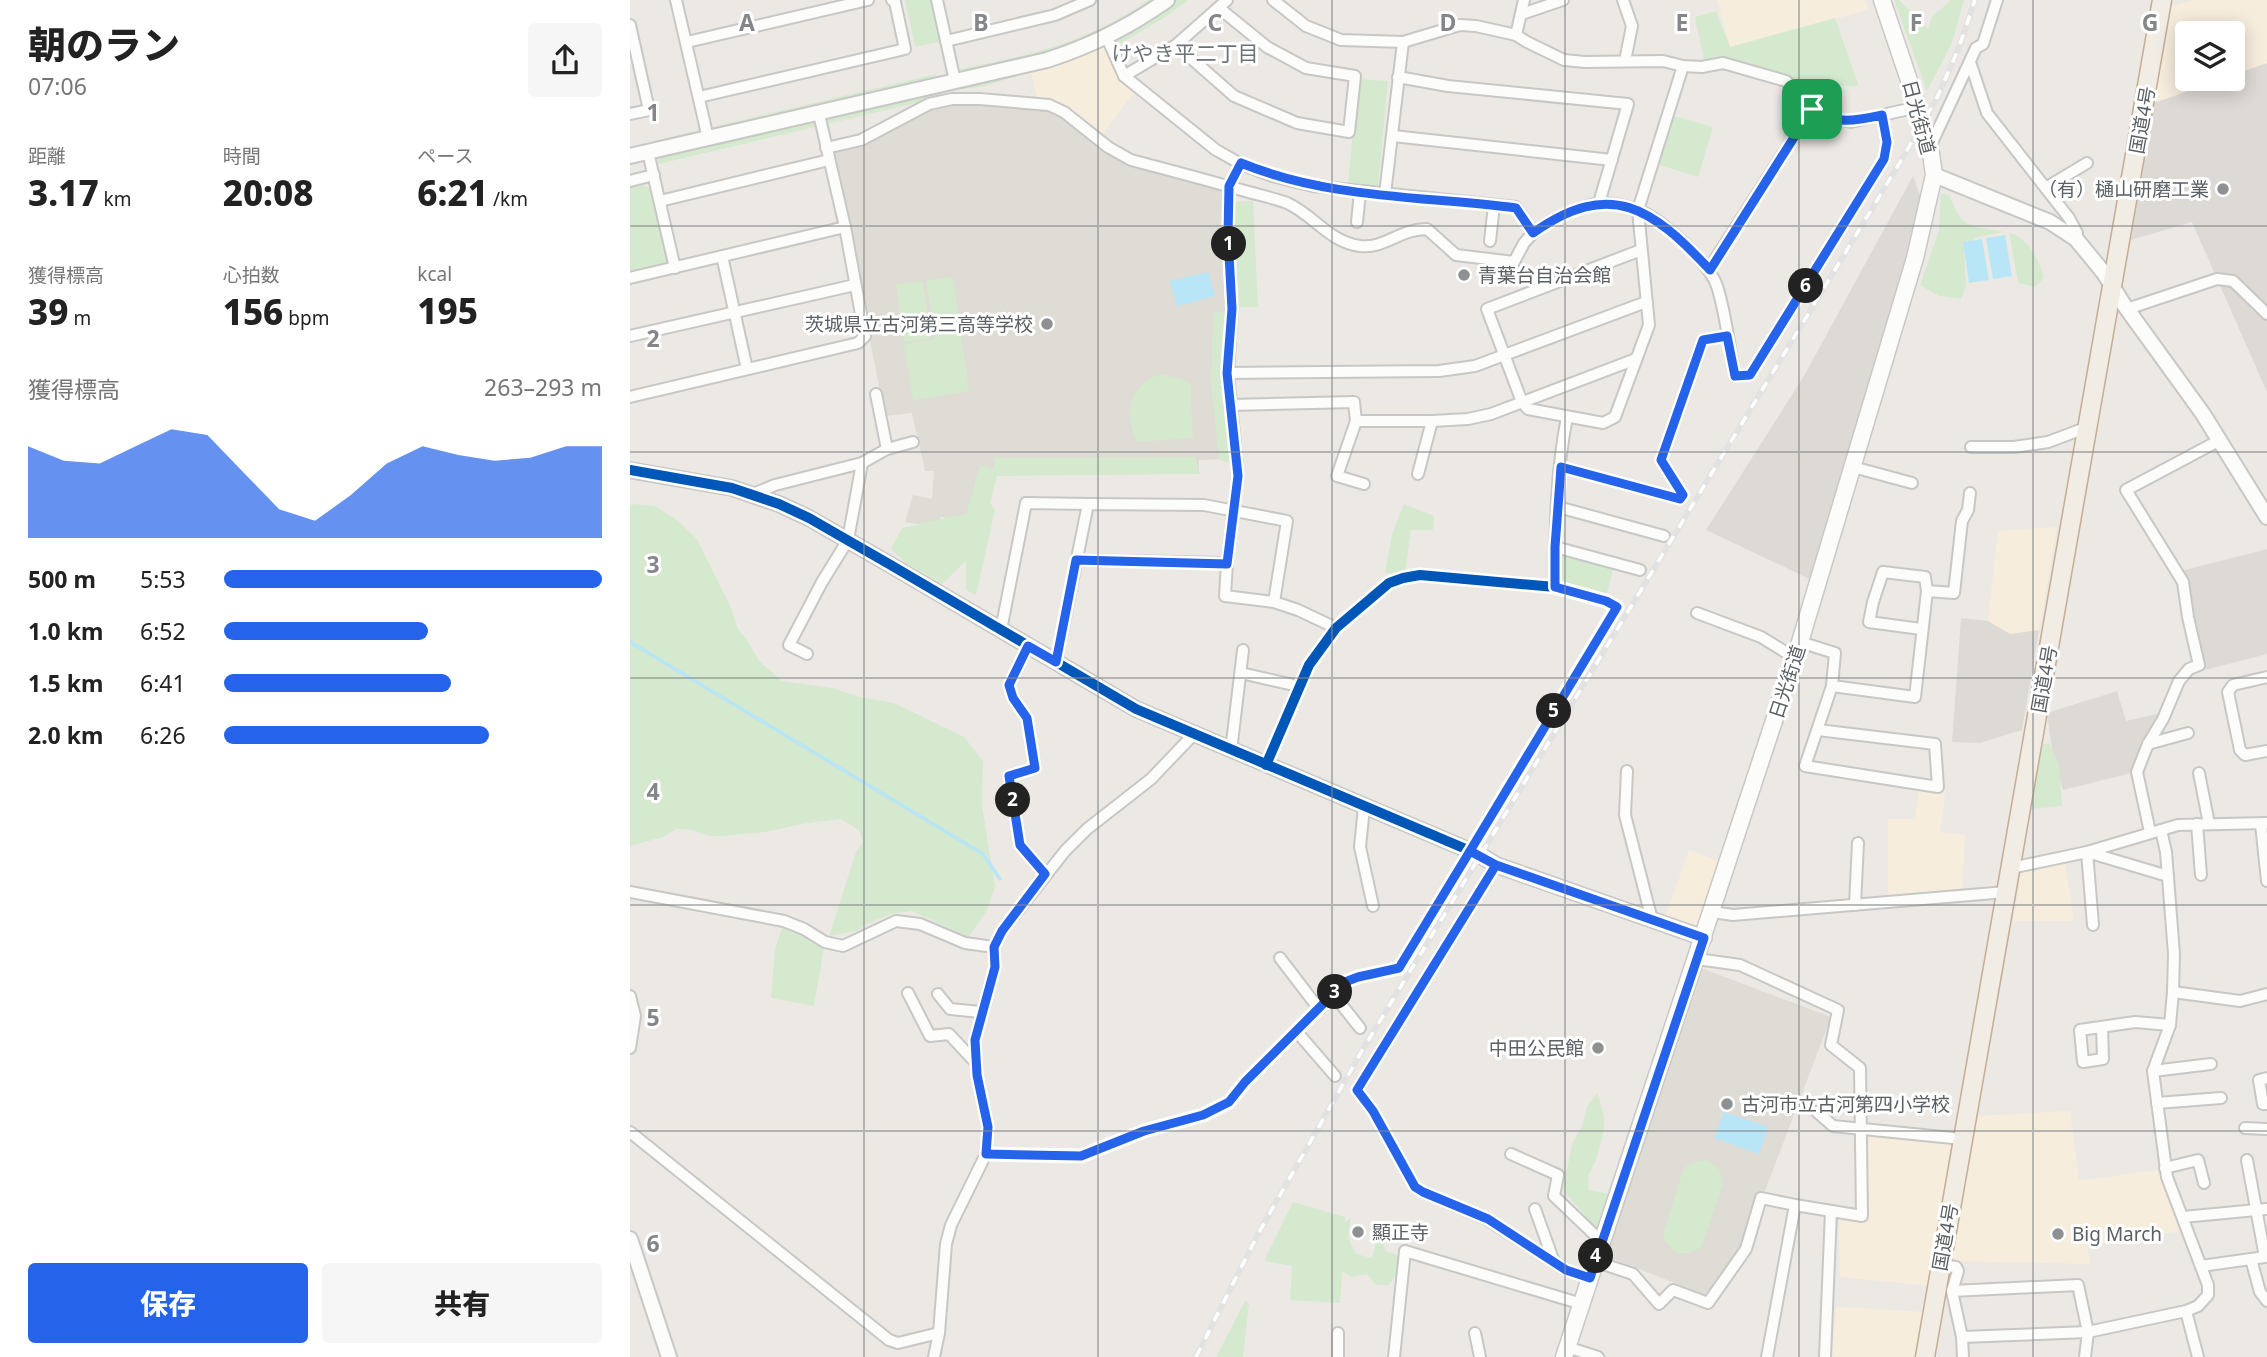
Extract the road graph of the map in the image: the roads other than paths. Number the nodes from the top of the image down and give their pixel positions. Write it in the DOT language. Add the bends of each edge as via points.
graph roads {
  1 [pos="677,0"];
  2 [pos="868,0"];
  3 [pos="892,0"];
  4 [pos="937,0"];
  5 [pos="1090,0"];
  6 [pos="1167,0"];
  7 [pos="1273,0"];
  8 [pos="1524,0"];
  9 [pos="1563,0"];
  10 [pos="1623,0"];
  11 [pos="1882,0"];
  12 [pos="1997,0"];
  13 [pos="2162,0"];
  14 [pos="1223,4"];
  15 [pos="1522,14"];
  16 [pos="630,25"];
  17 [pos="1516,35"];
  18 [pos="1107,38"];
  19 [pos="946,41"];
  20 [pos="687,42"];
  21 [pos="1403,42"];
  22 [pos="1176,45"];
  23 [pos="634,55"];
  24 [pos="1625,61"];
  25 [pos="1970,62"];
  26 [pos="1682,66"];
  27 [pos="1124,76"];
  28 [pos="1398,77"];
  29 [pos="955,81"];
  30 [pos="699,97"];
  31 [pos="1918,107"];
  32 [pos="1812,109"];
  33 [pos="630,114"];
  34 [pos="819,114"];
  35 [pos="1882,115"];
  36 [pos="1393,136"];
  37 [pos="708,138"];
  38 [pos="1930,147"];
  39 [pos="826,148"];
  40 [pos="649,152"];
  41 [pos="630,156"];
  42 [pos="829,160"];
  43 [pos="1612,160"];
  44 [pos="1241,163"];
  45 [pos="2087,163"];
  46 [pos="654,175"];
  47 [pos="1934,175"];
  48 [pos="630,181"];
  49 [pos="1229,186"];
  50 [pos="2047,187"];
  51 [pos="1360,192"];
  52 [pos="1385,194"];
  53 [pos="660,201"];
  54 [pos="1599,203"];
  55 [pos="1494,205"];
  56 [pos="1638,210"];
  57 [pos="1357,222"];
  58 [pos="845,227"];
  59 [pos="1533,233"];
  60 [pos="2076,239"];
  61 [pos="1490,241"];
  62 [pos="1641,250"];
  63 [pos="722,256"];
  64 [pos="675,268"];
  65 [pos="1710,270"];
  66 [pos="630,278"];
  67 [pos="855,285"];
  68 [pos="2112,287"];
  69 [pos="1646,302"];
  70 [pos="2127,309"];
  71 [pos="734,313"];
  72 [pos="2267,314"];
  73 [pos="630,336"];
  74 [pos="1727,336"];
  75 [pos="1506,356"];
  76 [pos="1636,359"];
  77 [pos="747,369"];
  78 [pos="1227,373"];
  79 [pos="876,394"];
  80 [pos="630,397"];
  81 [pos="1522,402"];
  82 [pos="1230,405"];
  83 [pos="1567,417"];
  84 [pos="1356,421"];
  85 [pos="1432,421"];
  86 [pos="2088,427"];
  87 [pos="2220,440"];
  88 [pos="914,442"];
  89 [pos="1971,447"];
  90 [pos="887,449"];
  91 [pos="862,463"];
  92 [pos="1561,467"];
  93 [pos="1853,467"];
  94 [pos="630,470"];
  95 [pos="1418,474"];
  96 [pos="1912,483"];
  97 [pos="1364,484"];
  98 [pos="1970,493"];
  99 [pos="753,494"];
  100 [pos="1088,504"];
  101 [pos="1558,507"];
  102 [pos="1235,512"];
  103 [pos="2267,517"];
  104 [pos="1664,536"];
  105 [pos="848,540"];
  106 [pos="1555,547"];
  107 [pos="1076,560"];
  108 [pos="1227,564"];
  109 [pos="1640,570"];
  110 [pos="1555,587"];
  111 [pos="1927,591"];
  112 [pos="1274,603"];
  113 [pos="1697,613"];
  114 [pos="1336,628"];
  115 [pos="1001,629"];
  116 [pos="1921,629"];
  117 [pos="1800,642"];
  118 [pos="1028,646"];
  119 [pos="1243,650"];
  120 [pos="807,654"];
  121 [pos="1795,659"];
  122 [pos="1056,662"];
  123 [pos="1241,674"];
  124 [pos="2267,677"];
  125 [pos="1298,686"];
  126 [pos="1832,686"];
  127 [pos="1818,730"];
  128 [pos="2188,733"];
  129 [pos="1193,735"];
  130 [pos="2148,744"];
  131 [pos="1231,751"];
  132 [pos="2267,751"];
  133 [pos="1266,765"];
  134 [pos="1627,771"];
  135 [pos="2199,773"];
  136 [pos="1364,807"];
  137 [pos="2203,824"];
  138 [pos="2264,824"];
  139 [pos="2155,831"];
  140 [pos="1857,843"];
  141 [pos="1470,851"];
  142 [pos="2087,852"];
  143 [pos="1496,865"];
  144 [pos="2011,868"];
  145 [pos="1045,874"];
  146 [pos="2201,875"];
  147 [pos="2168,876"];
  148 [pos="2267,881"];
  149 [pos="630,892"];
  150 [pos="2006,892"];
  151 [pos="1855,905"];
  152 [pos="1373,906"];
  153 [pos="1712,912"];
  154 [pos="1652,920"];
  155 [pos="2093,925"];
  156 [pos="1704,938"];
  157 [pos="994,947"];
  158 [pos="1280,958"];
  159 [pos="1697,960"];
  160 [pos="2173,992"];
  161 [pos="908,993"];
  162 [pos="938,994"];
  163 [pos="1333,994"];
  164 [pos="2267,994"];
  165 [pos="630,996"];
  166 [pos="1319,1009"];
  167 [pos="981,1012"];
  168 [pos="2170,1025"];
  169 [pos="2102,1027"];
  170 [pos="1360,1028"];
  171 [pos="1297,1032"];
  172 [pos="630,1048"];
  173 [pos="976,1063"];
  174 [pos="2211,1064"];
  175 [pos="2153,1071"];
  176 [pos="1335,1076"];
  177 [pos="2267,1078"];
  178 [pos="2221,1098"];
  179 [pos="2157,1103"];
  180 [pos="2267,1104"];
  181 [pos="1817,1112"];
  182 [pos="2245,1128"];
  183 [pos="2267,1129"];
  184 [pos="1861,1130"];
  185 [pos="630,1132"];
  186 [pos="1963,1139"];
  187 [pos="986,1154"];
  188 [pos="1511,1154"];
  189 [pos="2246,1160"];
  190 [pos="2165,1168"];
  191 [pos="2204,1184"];
  192 [pos="1796,1205"];
  193 [pos="1535,1209"];
  194 [pos="2262,1210"];
  195 [pos="1831,1211"];
  196 [pos="2183,1217"];
  197 [pos="630,1239"];
  198 [pos="1601,1241"];
  199 [pos="2251,1259"];
  200 [pos="1594,1261"];
  201 [pos="1555,1262"];
  202 [pos="1940,1265"];
  203 [pos="2201,1266"];
  204 [pos="1590,1278"];
  205 [pos="1952,1291"];
  206 [pos="2267,1301"];
  207 [pos="1582,1304"];
  208 [pos="2186,1311"];
  209 [pos="2088,1332"];
  210 [pos="939,1333"];
  211 [pos="1339,1333"];
  212 [pos="1475,1333"];
  213 [pos="1962,1337"];
  214 [pos="1565,1352"];
  215 [pos="669,1357"];
  216 [pos="934,1357"];
  217 [pos="1338,1357"];
  218 [pos="1394,1357"];
  219 [pos="1480,1357"];
  220 [pos="1598,1357"];
  221 [pos="1767,1357"];
  222 [pos="1825,1357"];
  223 [pos="1925,1357"];
  224 [pos="1963,1357"];
  225 [pos="2085,1357"];
  226 [pos="2198,1357"];
  1 -- 20 [label="street"];
  2 -- 20 [label="street"];
  3 -- 30 [label="street" via="905,49"];
  4 -- 19 [label="street"];
  5 -- 19 [label="street" via="1055,15"];
  6 -- 18 [label="street"];
  7 -- 21 [label="street" via="1306,26 1341,40"];
  8 -- 15 [label="street"];
  9 -- 15 [label="street"];
  10 -- 24 [label="street" via="1632,26"];
  11 -- 31 [label="main road, 日光街道"];
  12 -- 25 [label="street" via="1983,44"];
  13 -- 68 [label="highway, 国道4号"];
  14 -- 22 [label="street"];
  14 -- 22 [label="street" via="1267,47 1306,68 1355,76 1349,132 1297,123 1234,96"];
  15 -- 17 [label="street"];
  16 -- 23 [label="street"];
  17 -- 21 [label="street" via="1460,25"];
  17 -- 24 [label="street" via="1564,60"];
  18 -- 27 [label="street"];
  18 -- 29 [label="street" via="1047,60"];
  19 -- 29 [label="street"];
  20 -- 30 [label="street"];
  21 -- 28 [label="street"];
  22 -- 27 [label="street"];
  23 -- 33 [label="street" via="649,110"];
  24 -- 26 [label="street"];
  25 -- 38 [label="street"];
  25 -- 50 [label="street" via="1987,113"];
  26 -- 32 [label="street" via="1723,63 1786,80"];
  26 -- 56 [label="street"];
  27 -- 44 [label="street" via="1216,150"];
  28 -- 36 [label="street"];
  28 -- 43 [label="street" via="1628,104"];
  29 -- 34 [label="street"];
  30 -- 37 [label="street"];
  31 -- 35 [label="street"];
  31 -- 38 [label="main road, 日光街道"];
  32 -- 35 [label="street" via="1850,122"];
  32 -- 65 [label="street"];
  34 -- 37 [label="street"];
  34 -- 39 [label="street"];
  35 -- 74 [label="street" via="1887,142 1884,159 1750,375 1735,376"];
  36 -- 43 [label="street"];
  36 -- 52 [label="street"];
  37 -- 40 [label="street"];
  38 -- 47 [label="main road, 日光街道"];
  39 -- 42 [label="street"];
  39 -- 49 [label="street" via="861,140 929,104 952,99 1033,102 1064,112 1131,160"];
  40 -- 41 [label="street"];
  40 -- 46 [label="street"];
  42 -- 53 [label="street"];
  42 -- 58 [label="street"];
  43 -- 54 [label="street"];
  44 -- 49 [label="street"];
  44 -- 51 [label="street" via="1313,186"];
  45 -- 50 [label="street"];
  46 -- 48 [label="street"];
  46 -- 53 [label="street"];
  47 -- 60 [label="street" via="2050,222"];
  47 -- 93 [label="main road, 日光街道" via="1915,258"];
  49 -- 59 [label="street" via="1288,204 1325,232 1361,246 1427,229 1456,255 1514,262"];
  49 -- 78 [label="street" via="1232,309"];
  50 -- 60 [label="street" via="2069,218"];
  51 -- 52 [label="street"];
  51 -- 57 [label="street"];
  52 -- 55 [label="street"];
  53 -- 64 [label="street"];
  54 -- 56 [label="street"];
  54 -- 59 [label="street" via="1551,220"];
  55 -- 59 [label="street" via="1516,208"];
  55 -- 61 [label="street"];
  56 -- 62 [label="street"];
  56 -- 65 [label="street" via="1685,244"];
  58 -- 63 [label="street"];
  58 -- 67 [label="street"];
  60 -- 68 [label="street"];
  62 -- 69 [label="street"];
  62 -- 75 [label="street" via="1487,309"];
  63 -- 64 [label="street"];
  63 -- 71 [label="street"];
  64 -- 66 [label="street"];
  65 -- 74 [label="street"];
  67 -- 71 [label="street"];
  67 -- 77 [label="street" via="865,336 858,342"];
  68 -- 70 [label="street"];
  68 -- 86 [label="highway, 国道4号"];
  69 -- 75 [label="street"];
  69 -- 76 [label="street" via="1649,325"];
  70 -- 72 [label="street" via="2217,279 2233,281"];
  70 -- 87 [label="street"];
  71 -- 73 [label="street"];
  71 -- 77 [label="street"];
  74 -- 92 [label="street" via="1703,340 1661,460 1683,495 1680,499"];
  75 -- 78 [label="street" via="1439,371"];
  75 -- 81 [label="street"];
  76 -- 81 [label="street"];
  76 -- 83 [label="street" via="1615,417 1603,423"];
  77 -- 80 [label="street"];
  78 -- 82 [label="street"];
  79 -- 90 [label="street"];
  81 -- 83 [label="street" via="1528,409"];
  81 -- 85 [label="street" via="1468,419"];
  82 -- 84 [label="street" via="1354,402"];
  82 -- 102 [label="street" via="1238,476"];
  83 -- 92 [label="street"];
  84 -- 85 [label="street"];
  84 -- 97 [label="street" via="1337,476"];
  85 -- 95 [label="street"];
  86 -- 89 [label="street" via="2048,442"];
  86 -- 144 [label="highway, 国道4号"];
  87 -- 103 [label="street"];
  87 -- 130 [label="street" via="2126,490 2183,582 2199,665 2179,681"];
  88 -- 90 [label="street"];
  90 -- 91 [label="street"];
  91 -- 99 [label="street"];
  91 -- 105 [label="street"];
  92 -- 101 [label="street"];
  93 -- 96 [label="street"];
  93 -- 117 [label="main road, 日光街道"];
  94 -- 99 [label="street"];
  98 -- 111 [label="street" via="1954,593"];
  99 -- 105 [label="street"];
  100 -- 102 [label="street" via="1204,505"];
  100 -- 107 [label="street"];
  100 -- 115 [label="street" via="1026,503"];
  101 -- 104 [label="street"];
  101 -- 106 [label="street"];
  102 -- 108 [label="street"];
  102 -- 112 [label="street" via="1287,521"];
  105 -- 115 [label="street"];
  105 -- 120 [label="street" via="789,645"];
  106 -- 109 [label="street"];
  106 -- 110 [label="street"];
  107 -- 108 [label="street"];
  107 -- 122 [label="street"];
  108 -- 112 [label="street" via="1225,597"];
  110 -- 114 [label="street" via="1420,575 1403,578 1389,583"];
  110 -- 141 [label="street" via="1617,607"];
  111 -- 116 [label="street"];
  111 -- 116 [label="street" via="1926,577 1884,572 1869,622"];
  112 -- 114 [label="street"];
  113 -- 121 [label="street" via="1761,637"];
  114 -- 125 [label="street"];
  115 -- 118 [label="street"];
  116 -- 126 [label="street" via="1915,697"];
  117 -- 121 [label="main road, 日光街道"];
  117 -- 126 [label="street" via="1835,653"];
  118 -- 122 [label="street"];
  118 -- 145 [label="street" via="1009,685 1027,718 1035,768 1009,776 1020,845"];
  119 -- 123 [label="street"];
  121 -- 153 [label="main road, 日光街道"];
  122 -- 129 [label="street" via="1136,709"];
  123 -- 125 [label="street"];
  123 -- 131 [label="street"];
  124 -- 132 [label="street" via="2233,685 2228,692 2240,750 2245,755"];
  125 -- 133 [label="street"];
  126 -- 127 [label="street"];
  127 -- 127 [label="street" via="1805,766 1938,787 1935,744"];
  128 -- 130 [label="street"];
  129 -- 131 [label="street"];
  129 -- 145 [label="street" via="1151,779 1087,829"];
  130 -- 139 [label="street" via="2137,772"];
  131 -- 133 [label="street"];
  133 -- 136 [label="street"];
  134 -- 154 [label="street" via="1625,815"];
  135 -- 137 [label="street"];
  136 -- 141 [label="street"];
  136 -- 152 [label="street" via="1360,847"];
  137 -- 138 [label="street"];
  137 -- 139 [label="street"];
  137 -- 146 [label="street"];
  138 -- 148 [label="street"];
  139 -- 142 [label="street"];
  139 -- 147 [label="street"];
  140 -- 151 [label="street"];
  141 -- 143 [label="street"];
  141 -- 163 [label="street" via="1399,968 1345,982"];
  142 -- 144 [label="street"];
  142 -- 147 [label="street"];
  142 -- 155 [label="street"];
  143 -- 154 [label="street"];
  143 -- 201 [label="street" via="1357,1090 1415,1187 1488,1219"];
  144 -- 150 [label="highway, 国道4号"];
  145 -- 157 [label="street"];
  147 -- 160 [label="street"];
  149 -- 157 [label="street" via="784,921 843,946 896,921 920,924 965,943"];
  150 -- 151 [label="street"];
  150 -- 186 [label="highway, 国道4号"];
  151 -- 153 [label="street" via="1733,915"];
  153 -- 156 [label="main road, 日光街道"];
  154 -- 156 [label="street"];
  156 -- 159 [label="main road, 日光街道"];
  157 -- 167 [label="street" via="995,967"];
  158 -- 166 [label="street"];
  159 -- 184 [label="street" via="1740,965 1838,1010 1831,1045 1860,1068"];
  159 -- 198 [label="main road, 日光街道"];
  160 -- 164 [label="street" via="2240,1001"];
  160 -- 168 [label="street"];
  161 -- 173 [label="street" via="930,1036 949,1034"];
  162 -- 167 [label="street" via="950,1009"];
  163 -- 166 [label="street"];
  163 -- 170 [label="street"];
  165 -- 172 [label="street" via="635,1016"];
  166 -- 171 [label="street"];
  167 -- 173 [label="street"];
  168 -- 169 [label="street" via="2135,1022"];
  168 -- 175 [label="street"];
  171 -- 176 [label="street"];
  171 -- 187 [label="street" via="1229,1102 1203,1115 1144,1131 1081,1156"];
  173 -- 187 [label="street" via="988,1127"];
  174 -- 175 [label="street"];
  175 -- 179 [label="street"];
  177 -- 180 [label="street" via="2259,1080 2263,1104"];
  178 -- 179 [label="street"];
  179 -- 190 [label="street"];
  181 -- 184 [label="street" via="1833,1126"];
  182 -- 183 [label="street"];
  184 -- 186 [label="street"];
  184 -- 195 [label="street" via="1862,1216"];
  185 -- 210 [label="street" via="888,1340 898,1343"];
  186 -- 202 [label="highway, 国道4号"];
  187 -- 210 [label="street" via="946,1244"];
  188 -- 198 [label="street" via="1558,1175 1554,1196"];
  189 -- 194 [label="street"];
  190 -- 191 [label="street" via="2198,1160"];
  190 -- 196 [label="street"];
  192 -- 195 [label="street"];
  192 -- 200 [label="street" via="1761,1198 1746,1249 1708,1303 1673,1290 1659,1304 1633,1274"];
  192 -- 221 [label="street"];
  193 -- 201 [label="street"];
  194 -- 196 [label="street"];
  194 -- 199 [label="street" via="2265,1257"];
  195 -- 222 [label="street"];
  196 -- 203 [label="street"];
  197 -- 215 [label="street"];
  198 -- 200 [label="main road, 日光街道"];
  199 -- 203 [label="street"];
  199 -- 206 [label="street"];
  200 -- 204 [label="main road, 日光街道"];
  201 -- 204 [label="street"];
  202 -- 205 [label="street" via="1958,1270"];
  202 -- 223 [label="highway, 国道4号"];
  203 -- 208 [label="street" via="2208,1295"];
  204 -- 207 [label="main road, 日光街道"];
  205 -- 209 [label="street" via="2078,1285"];
  205 -- 213 [label="street"];
  207 -- 214 [label="main road, 日光街道"];
  207 -- 218 [label="street" via="1405,1251"];
  208 -- 209 [label="street"];
  208 -- 226 [label="street"];
  209 -- 213 [label="street"];
  209 -- 225 [label="street"];
  210 -- 216 [label="street"];
  211 -- 217 [label="street"];
  212 -- 219 [label="street"];
  213 -- 224 [label="street"];
  214 -- 220 [label="street"];
}
